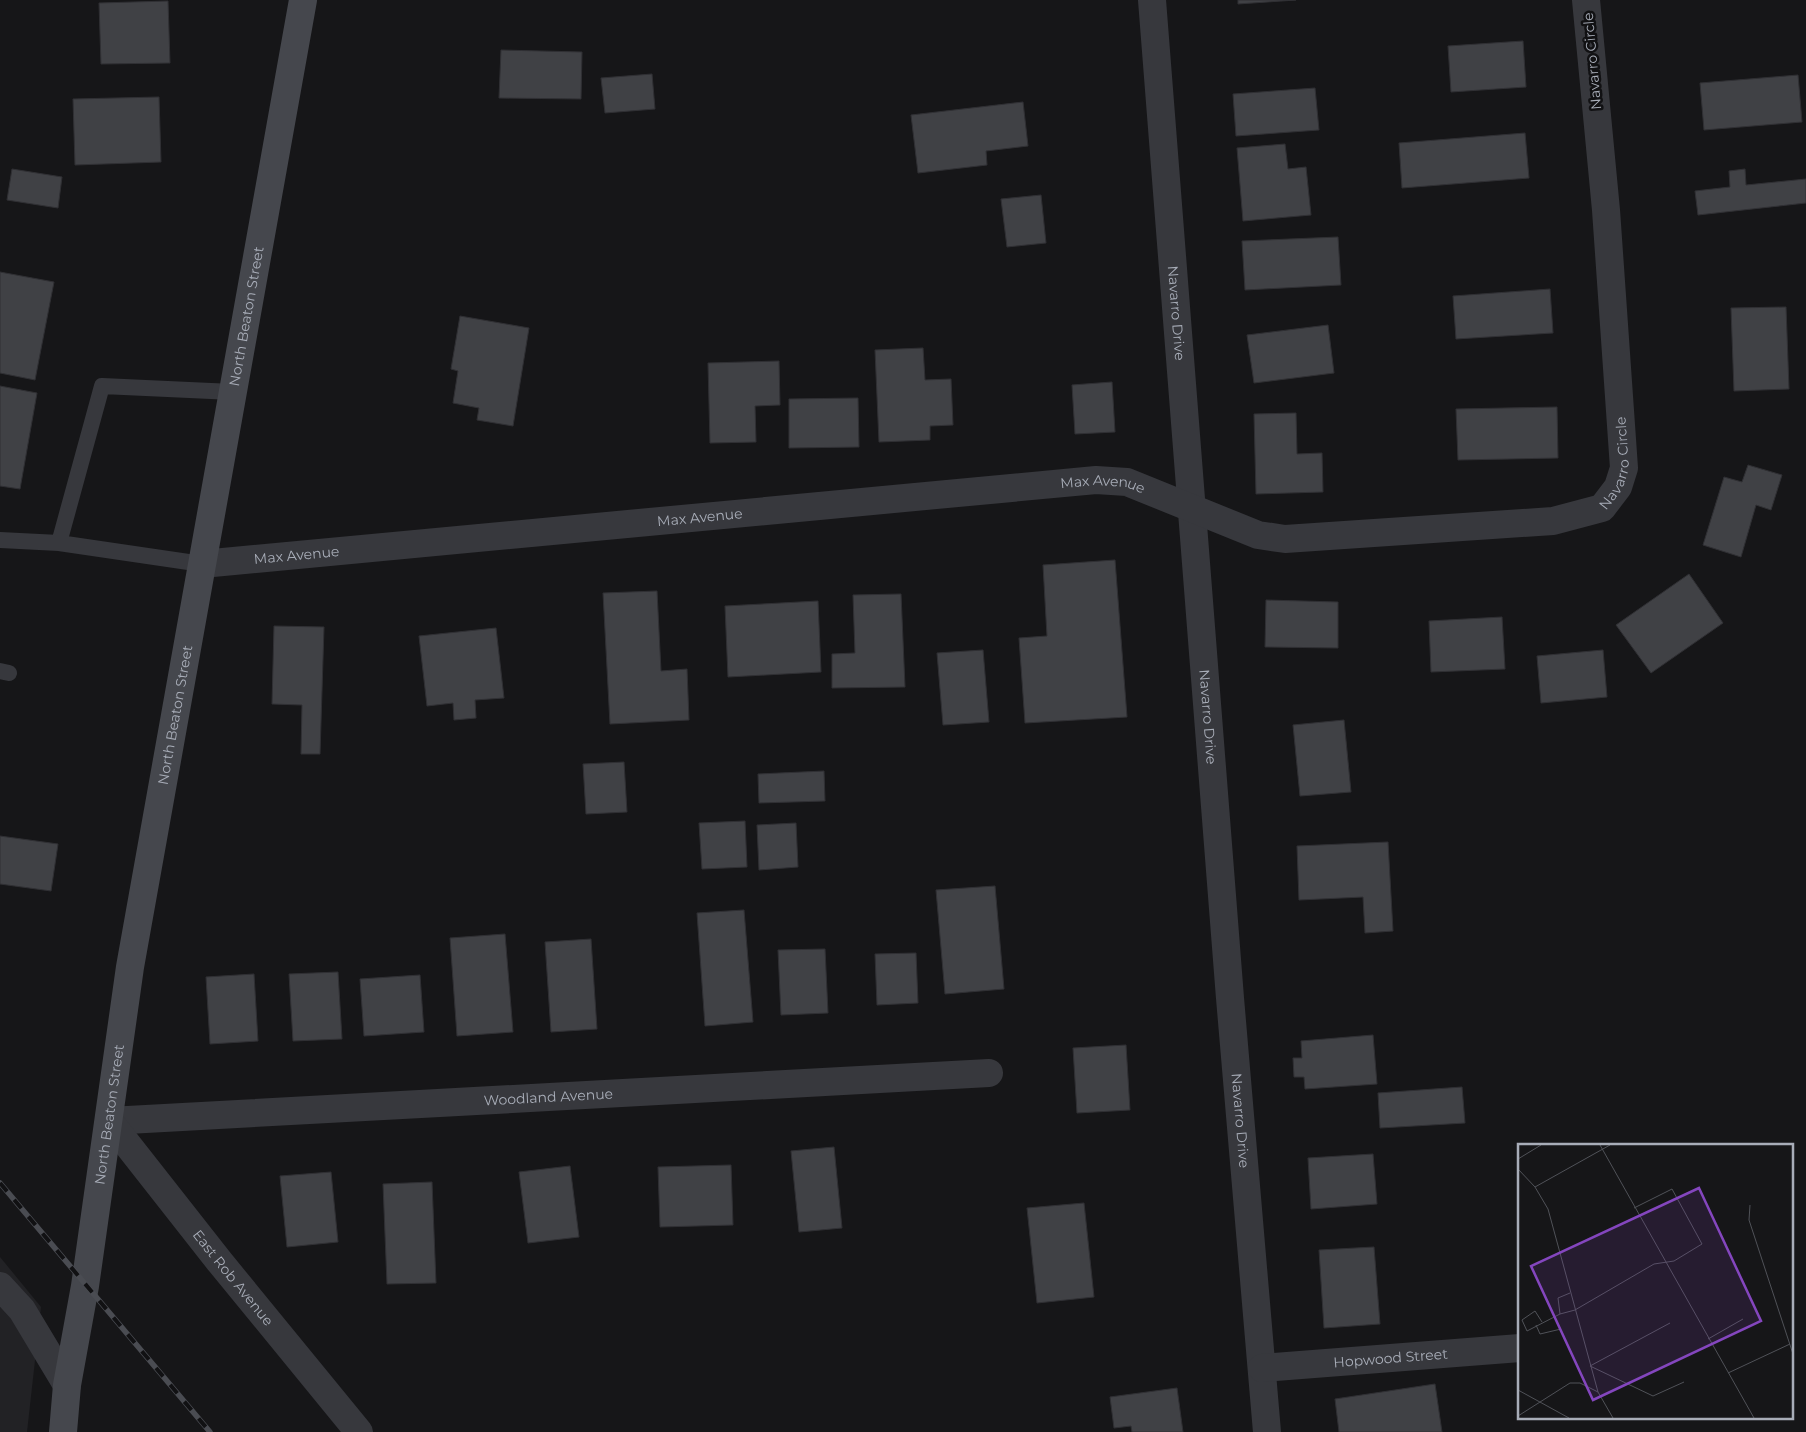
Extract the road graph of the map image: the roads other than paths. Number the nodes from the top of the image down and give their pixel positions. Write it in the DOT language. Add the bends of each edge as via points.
graph roads {
  1 [pos="303,0"];
  2 [pos="1152,0"];
  3 [pos="1586,0"];
  4 [pos="233,392"];
  5 [pos="1192,509"];
  6 [pos="0,540"];
  7 [pos="59,543"];
  8 [pos="202,564"];
  9 [pos="988,1072"];
  10 [pos="109,1121"];
  11 [pos="0,1286"];
  12 [pos="1518,1348"];
  13 [pos="1262,1368"];
  14 [pos="67,1385"];
  15 [pos="63,1432"];
  16 [pos="359,1432"];
  17 [pos="1267,1432"];
  1 -- 4 [label="main road, North Beaton Street"];
  2 -- 5 [label="street, Navarro Drive"];
  3 -- 5 [label="street, Navarro Circle" via="1606,210 1624,468 1618,488 1608,501 1602,508 1553,521 1285,539 1258,535"];
  4 -- 7 [label="lane" via="102,386"];
  4 -- 8 [label="main road, North Beaton Street"];
  5 -- 8 [label="street, Max Avenue" via="1127,482 1096,480"];
  5 -- 13 [label="street, Navarro Drive"];
  6 -- 7 [label="lane"];
  7 -- 8 [label="lane"];
  8 -- 10 [label="main road, North Beaton Street" via="130,967"];
  9 -- 10 [label="street, Woodland Avenue"];
  10 -- 14 [label="main road, North Beaton Street"];
  10 -- 16 [label="street, East Rob Avenue"];
  11 -- 14 [label="street" via="22,1310"];
  12 -- 13 [label="street, Hopwood Street"];
  13 -- 17 [label="street, Navarro Drive"];
  14 -- 15 [label="main road, North Beaton Street"];
}
